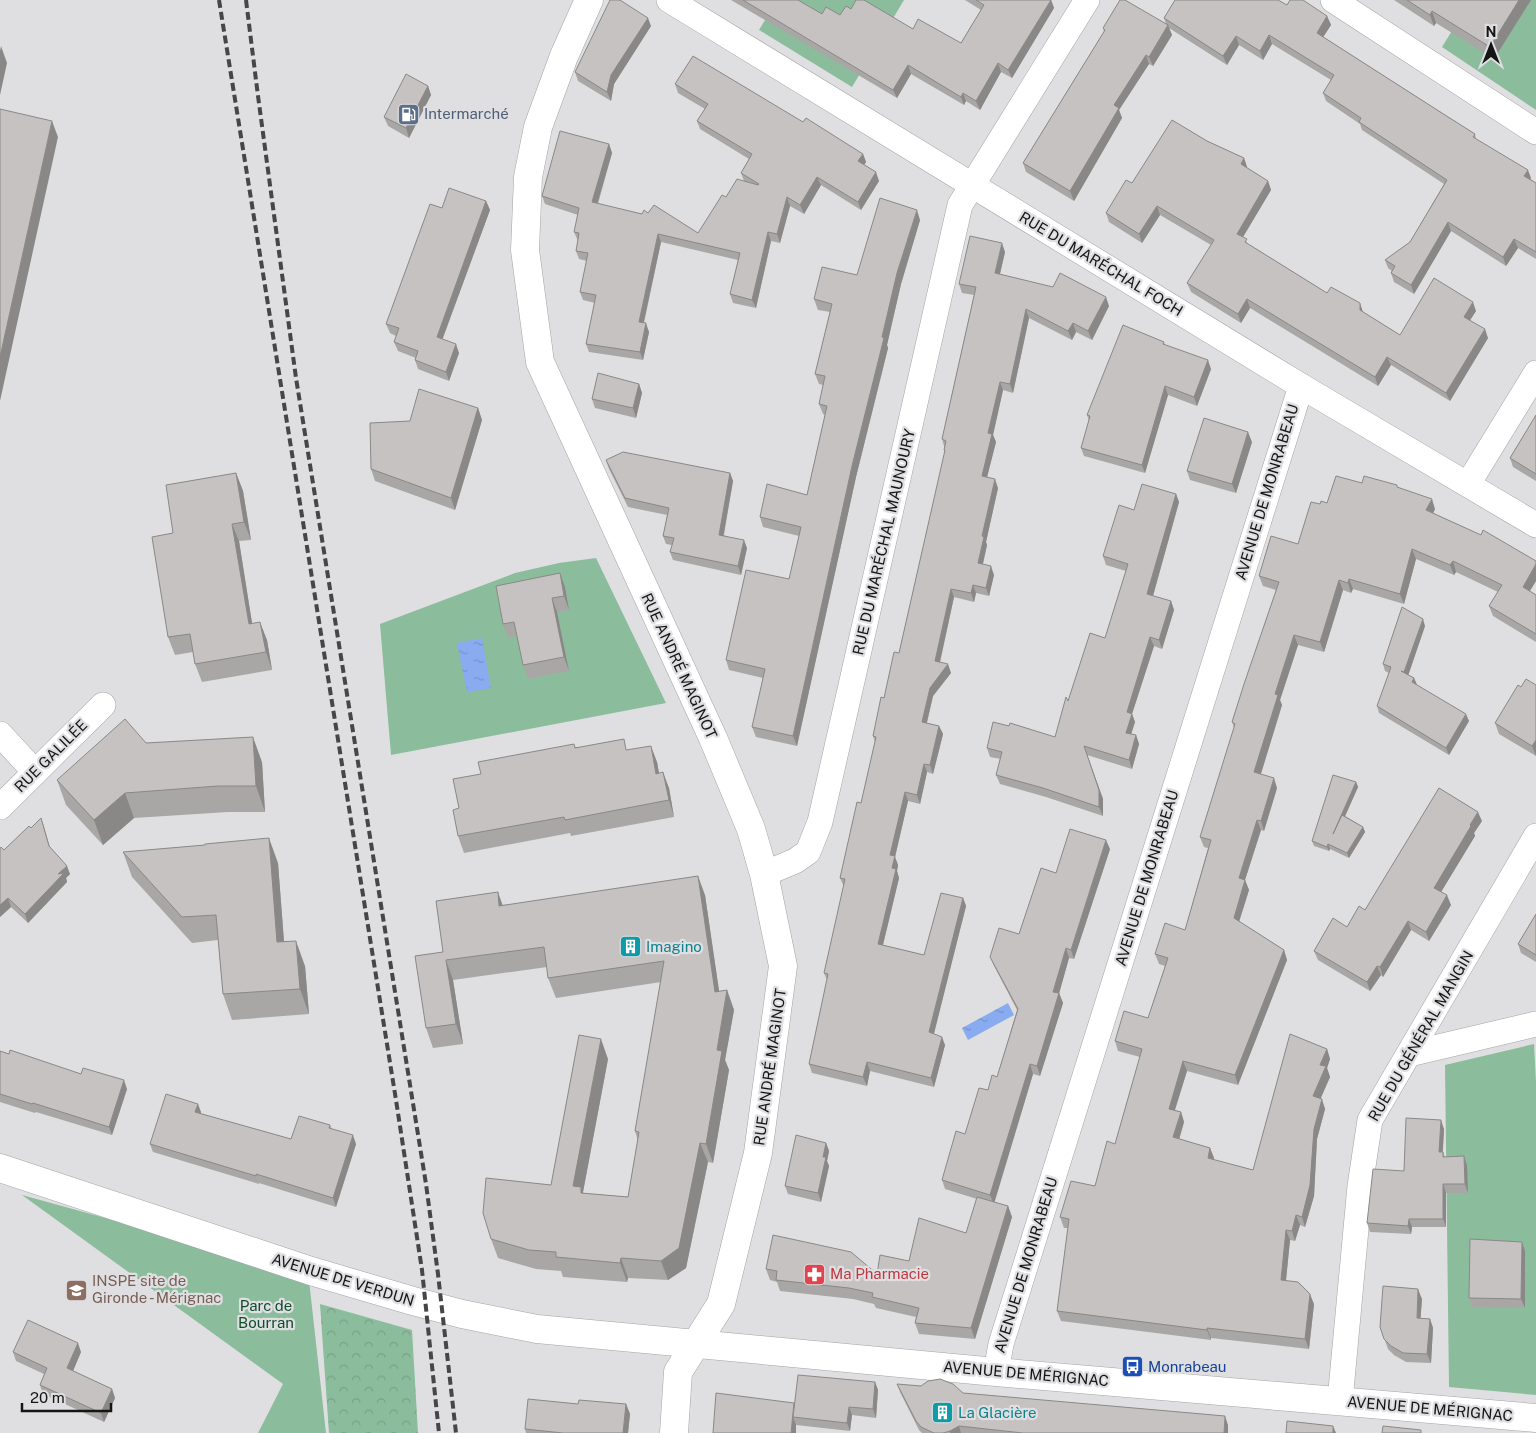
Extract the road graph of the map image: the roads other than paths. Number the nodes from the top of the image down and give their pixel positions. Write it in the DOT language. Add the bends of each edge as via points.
graph roads {
  1 [pos="589,0"];
  2 [pos="669,0"];
  3 [pos="1086,0"];
  4 [pos="1333,0"];
  5 [pos="1536,132"];
  6 [pos="973,186"];
  7 [pos="1536,372"];
  8 [pos="1301,386"];
  9 [pos="1468,484"];
  10 [pos="1536,525"];
  11 [pos="103,705"];
  12 [pos="0,734"];
  13 [pos="35,772"];
  14 [pos="0,807"];
  15 [pos="1536,836"];
  16 [pos="764,874"];
  17 [pos="1536,1024"];
  18 [pos="1409,1054"];
  19 [pos="0,1168"];
  20 [pos="696,1343"];
  21 [pos="996,1372"];
  22 [pos="1340,1401"];
  23 [pos="1536,1418"];
  24 [pos="674,1433"];
  1 -- 16 [label="main road, RUE ANDRÉ MAGINOT" via="538,127 528,177 525,250 540,362 712,738 750,829"];
  2 -- 6 [label="street, RUE DU MARÉCHAL FOCH"];
  3 -- 6 [label="street, RUE DU MARÉCHAL MAUNOURY"];
  4 -- 5 [label="street"];
  6 -- 8 [label="street, RUE DU MARÉCHAL FOCH"];
  6 -- 16 [label="street, RUE DU MARÉCHAL MAUNOURY" via="960,205 820,822 808,852"];
  7 -- 9 [label="street"];
  8 -- 9 [label="street, RUE DU MARÉCHAL FOCH"];
  8 -- 21 [label="street, AVENUE DE MONRABEAU" via="1004,1334"];
  9 -- 10 [label="street, RUE DU MARÉCHAL FOCH"];
  11 -- 13 [label="street, RUE GALILÉE"];
  12 -- 13 [label="street"];
  13 -- 14 [label="street, RUE GALILÉE"];
  15 -- 18 [label="street, RUE DU GÉNÉRAL MANGIN"];
  16 -- 20 [label="main road, RUE ANDRÉ MAGINOT" via="783,966 758,1153 720,1304"];
  17 -- 18 [label="street"];
  18 -- 22 [label="street, RUE DU GÉNÉRAL MANGIN" via="1370,1120 1360,1186"];
  19 -- 20 [label="main road, AVENUE DE VERDUN" via="311,1271 462,1314 538,1329"];
  20 -- 21 [label="main road, AVENUE DE MÉRIGNAC"];
  20 -- 24 [label="main road, RUE ANDRÉ MAGINOT" via="678,1372"];
  21 -- 22 [label="main road, AVENUE DE MÉRIGNAC"];
  22 -- 23 [label="main road, AVENUE DE MÉRIGNAC"];
}
